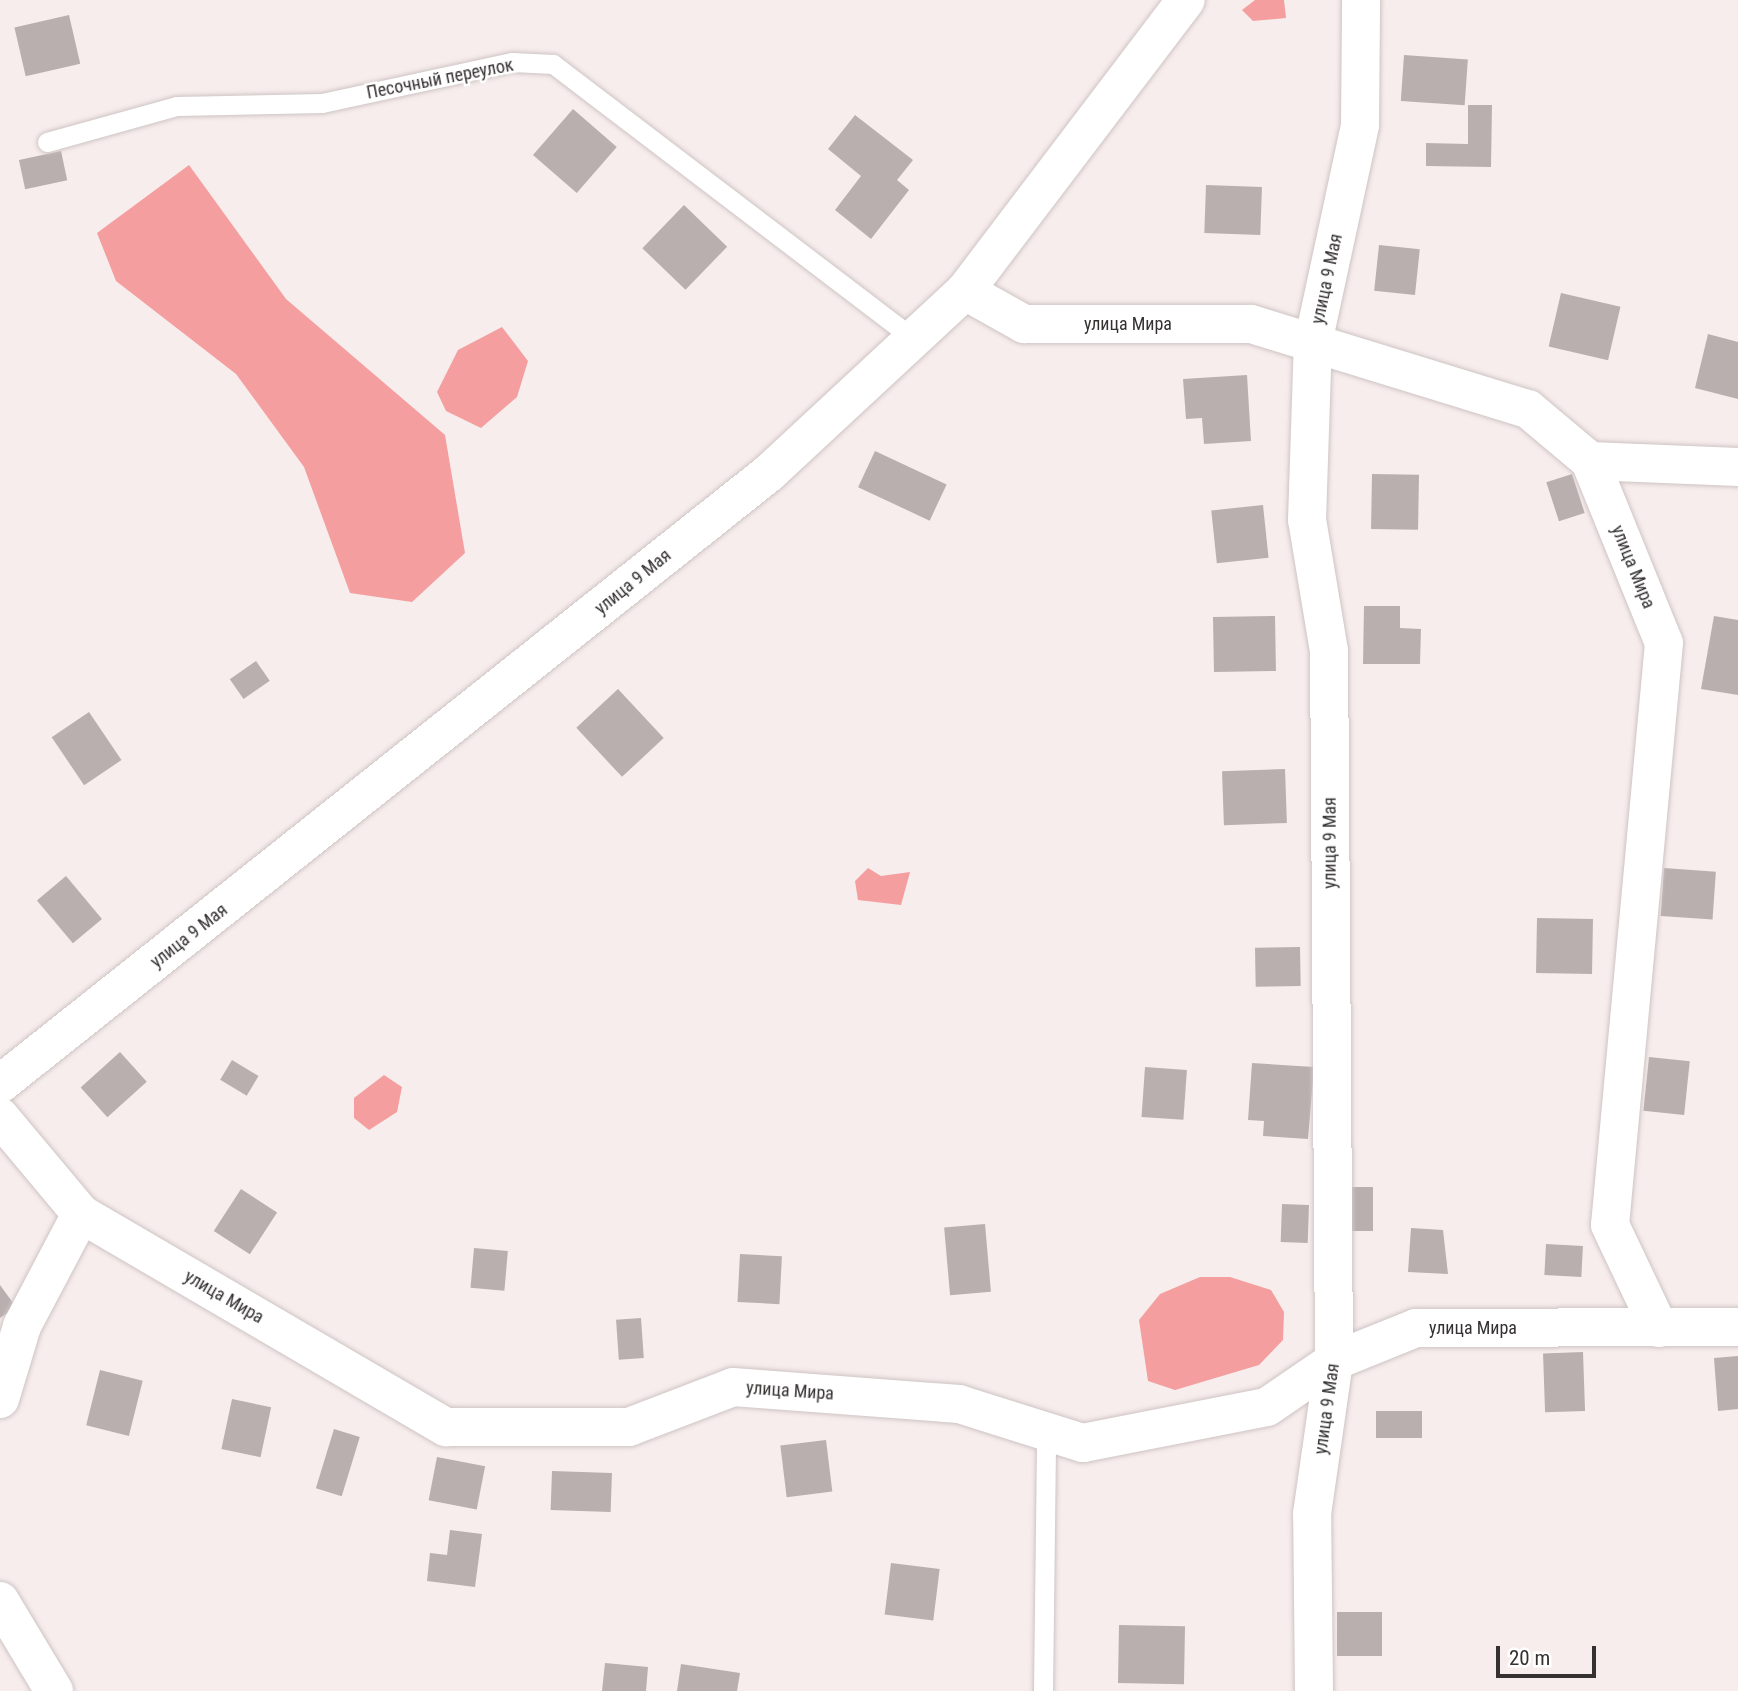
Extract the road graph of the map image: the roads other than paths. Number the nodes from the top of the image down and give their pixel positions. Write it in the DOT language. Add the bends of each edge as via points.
graph roads {
  1 [pos="1186,0"];
  2 [pos="1361,0"];
  3 [pos="47,142"];
  4 [pos="965,291"];
  5 [pos="914,339"];
  6 [pos="1313,343"];
  7 [pos="1590,461"];
  8 [pos="1738,467"];
  9 [pos="0,1084"];
  10 [pos="0,1117"];
  11 [pos="81,1214"];
  12 [pos="1738,1327"];
  13 [pos="1659,1328"];
  14 [pos="1334,1361"];
  15 [pos="0,1398"];
  16 [pos="1046,1432"];
  17 [pos="0,1601"];
  18 [pos="54,1691"];
  19 [pos="1043,1691"];
  20 [pos="1314,1691"];
  1 -- 4 [label="street, улица 9 Мая"];
  2 -- 6 [label="street, улица 9 Мая" via="1360,125"];
  3 -- 5 [label="lane, Песочный переулок" via="177,106 322,103 512,62 553,64"];
  4 -- 5 [label="street, улица 9 Мая"];
  4 -- 6 [label="street, улица Мира" via="1024,324 1251,324"];
  5 -- 9 [label="street, улица 9 Мая" via="769,473"];
  6 -- 7 [label="street, улица Мира" via="1528,409"];
  6 -- 14 [label="street, улица 9 Мая" via="1307,520 1329,651"];
  7 -- 8 [label="street"];
  7 -- 13 [label="street, улица Мира" via="1664,643 1611,1225"];
  10 -- 11 [label="street, улица Мира"];
  11 -- 15 [label="street" via="22,1326"];
  11 -- 16 [label="street, улица Мира" via="446,1427 629,1427 733,1387 959,1404"];
  12 -- 13 [label="street, улица Мира"];
  13 -- 14 [label="street, улица Мира" via="1416,1328"];
  14 -- 16 [label="street, улица Мира" via="1267,1407 1083,1443"];
  14 -- 20 [label="street, улица 9 Мая" via="1312,1514"];
  16 -- 19 [label="lane"];
  17 -- 18 [label="street"];
}
